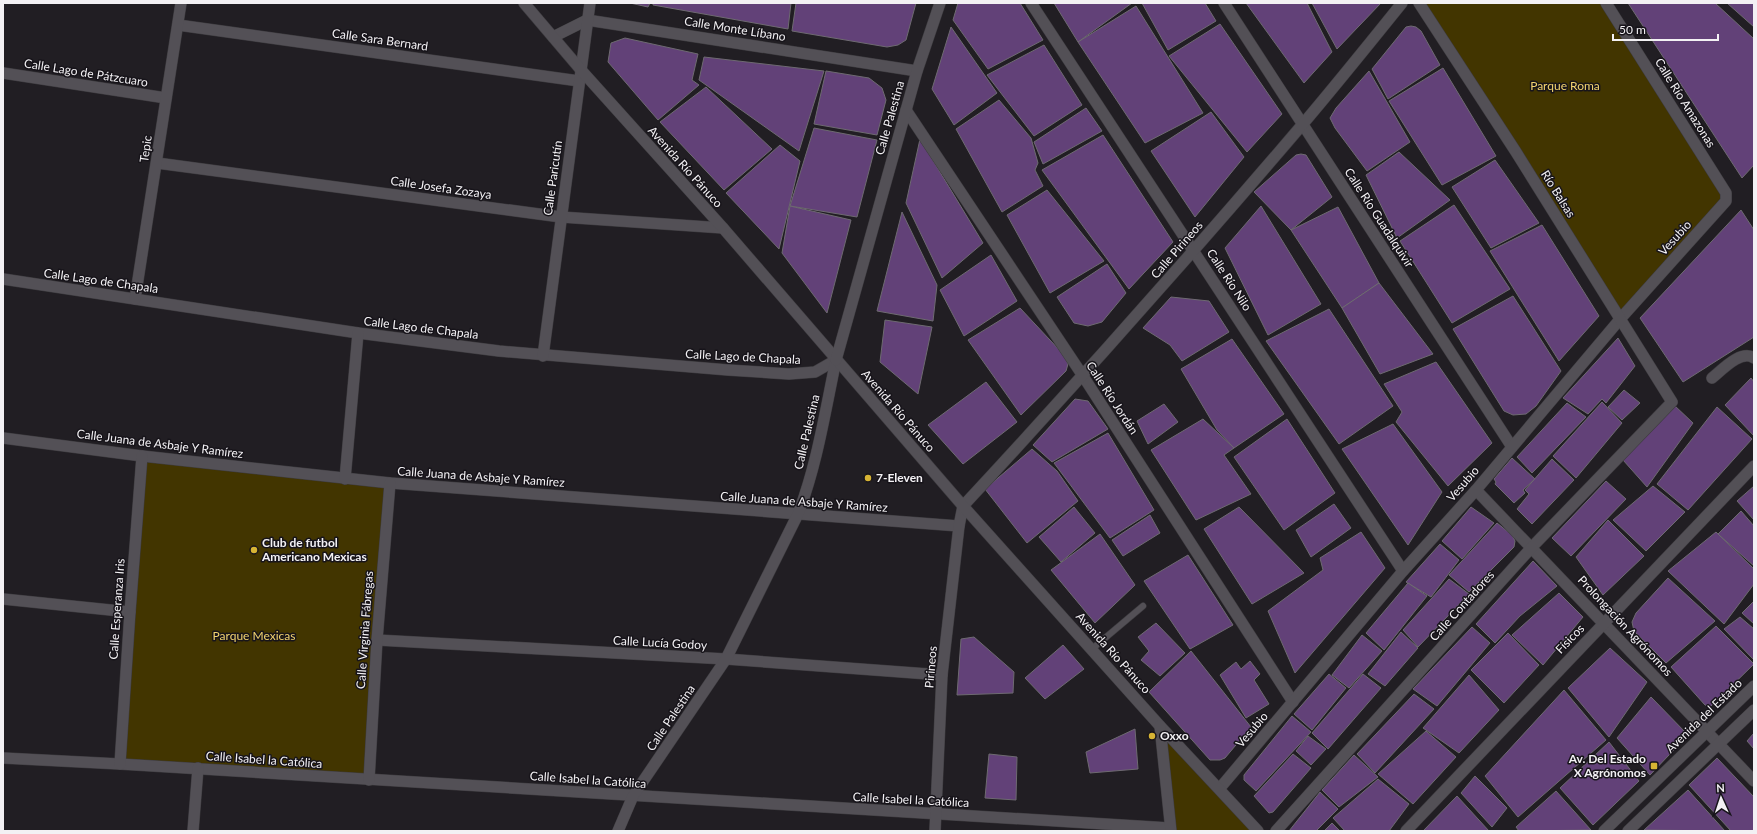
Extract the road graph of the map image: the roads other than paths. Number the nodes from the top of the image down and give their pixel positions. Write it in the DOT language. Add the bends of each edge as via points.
graph roads {
  1 [pos="181,3"];
  2 [pos="524,3"];
  3 [pos="590,3"];
  4 [pos="940,3"];
  5 [pos="1031,3"];
  6 [pos="1224,3"];
  7 [pos="1402,3"];
  8 [pos="1419,3"];
  9 [pos="1606,3"];
  10 [pos="587,20"];
  11 [pos="178,25"];
  12 [pos="553,37"];
  13 [pos="917,70"];
  14 [pos="3,73"];
  15 [pos="580,76"];
  16 [pos="166,98"];
  17 [pos="906,110"];
  18 [pos="1304,124"];
  19 [pos="157,163"];
  20 [pos="1727,198"];
  21 [pos="560,217"];
  22 [pos="722,228"];
  23 [pos="1194,250"];
  24 [pos="3,279"];
  25 [pos="135,299"];
  26 [pos="1620,318"];
  27 [pos="358,333"];
  28 [pos="543,356"];
  29 [pos="1754,358"];
  30 [pos="836,360"];
  31 [pos="1083,376"];
  32 [pos="1712,378"];
  33 [pos="1672,402"];
  34 [pos="3,438"];
  35 [pos="1512,447"];
  36 [pos="142,456"];
  37 [pos="1754,466"];
  38 [pos="345,479"];
  39 [pos="390,483"];
  40 [pos="1476,490"];
  41 [pos="963,506"];
  42 [pos="798,514"];
  43 [pos="959,526"];
  44 [pos="1532,547"];
  45 [pos="1403,571"];
  46 [pos="3,599"];
  47 [pos="1143,606"];
  48 [pos="130,612"];
  49 [pos="1604,622"];
  50 [pos="377,640"];
  51 [pos="1092,649"];
  52 [pos="726,659"];
  53 [pos="942,675"];
  54 [pos="1754,686"];
  55 [pos="1293,702"];
  56 [pos="1754,710"];
  57 [pos="1160,726"];
  58 [pos="1706,732"];
  59 [pos="1719,745"];
  60 [pos="3,758"];
  61 [pos="120,764"];
  62 [pos="198,768"];
  63 [pos="369,780"];
  64 [pos="1754,781"];
  65 [pos="1220,788"];
  66 [pos="633,796"];
  67 [pos="936,814"];
  68 [pos="1170,830"];
  69 [pos="193,831"];
  70 [pos="618,831"];
  71 [pos="935,831"];
  72 [pos="1258,831"];
  73 [pos="1276,831"];
  74 [pos="1406,831"];
  75 [pos="1604,831"];
  76 [pos="1628,831"];
  1 -- 11 [label="street, Tepic"];
  2 -- 12 [label="street, Avenida Río Pánuco"];
  3 -- 10 [label="street, Calle Paricutín"];
  4 -- 13 [label="street, Calle Palestina"];
  5 -- 23 [label="street, Calle Río Nilo"];
  6 -- 18 [label="street, Calle Río Guadalquivir"];
  7 -- 18 [label="street, Calle Pirineos"];
  8 -- 26 [label="street, Río Balsas"];
  9 -- 20 [label="street, Calle Río Amazonas"];
  10 -- 12 [label="street"];
  10 -- 13 [label="street, Calle Monte Líbano"];
  10 -- 15 [label="street, Calle Paricutín"];
  11 -- 15 [label="street, Calle Sara Bernard"];
  11 -- 16 [label="street, Tepic"];
  12 -- 15 [label="street, Avenida Río Pánuco"];
  13 -- 17 [label="street, Calle Palestina"];
  14 -- 16 [label="street, Calle Lago de Pátzcuaro"];
  15 -- 21 [label="street, Calle Paricutín"];
  15 -- 22 [label="street, Avenida Río Pánuco"];
  16 -- 19 [label="street, Tepic"];
  17 -- 30 [label="street, Calle Palestina"];
  17 -- 31 [label="street, Calle Río Jordán"];
  18 -- 23 [label="street, Calle Pirineos"];
  18 -- 35 [label="street, Calle Río Guadalquivir"];
  19 -- 21 [label="street, Calle Josefa Zozaya"];
  19 -- 25 [label="street, Tepic"];
  20 -- 26 [label="street, Vesubio"];
  21 -- 22 [label="street, Calle Josefa Zozaya"];
  21 -- 28 [label="street, Calle Paricutín"];
  22 -- 30 [label="street, Avenida Río Pánuco"];
  23 -- 31 [label="street, Calle Pirineos"];
  23 -- 45 [label="street, Calle Río Nilo"];
  24 -- 25 [label="street, Calle Lago de Chapala"];
  25 -- 27 [label="street, Calle Lago de Chapala"];
  26 -- 33 [label="street, Río Balsas"];
  26 -- 35 [label="street, Vesubio"];
  27 -- 28 [label="street, Calle Lago de Chapala"];
  27 -- 38 [label="street"];
  28 -- 30 [label="street, Calle Lago de Chapala" via="789,374 815,372"];
  29 -- 32 [label="street" via="1742,356"];
  30 -- 41 [label="street, Avenida Río Pánuco"];
  30 -- 42 [label="street, Calle Palestina" via="813,467"];
  31 -- 41 [label="street, Calle Pirineos"];
  31 -- 55 [label="street, Calle Río Jordán"];
  33 -- 44 [label="street, Calle Contadores"];
  34 -- 36 [label="street, Calle Juana de Asbaje Y Ramírez"];
  35 -- 40 [label="street, Vesubio"];
  36 -- 38 [label="street, Calle Juana de Asbaje Y Ramírez"];
  36 -- 48 [label="street, Calle Esperanza Iris"];
  37 -- 49 [label="street, Físicos"];
  38 -- 39 [label="street, Calle Juana de Asbaje Y Ramírez"];
  39 -- 42 [label="street, Calle Juana de Asbaje Y Ramírez"];
  39 -- 50 [label="street, Calle Virginia Fábregas"];
  40 -- 44 [label="street, Prolongación Agrónomos"];
  40 -- 45 [label="street, Vesubio"];
  41 -- 43 [label="street, Pirineos"];
  41 -- 51 [label="street, Avenida Río Pánuco"];
  42 -- 43 [label="street, Calle Juana de Asbaje Y Ramírez"];
  42 -- 52 [label="street, Calle Palestina"];
  43 -- 53 [label="street, Pirineos"];
  44 -- 49 [label="street, Prolongación Agrónomos"];
  44 -- 73 [label="street, Calle Contadores"];
  45 -- 55 [label="street, Vesubio"];
  46 -- 48 [label="street"];
  47 -- 51 [label="lane"];
  48 -- 61 [label="street, Calle Esperanza Iris"];
  49 -- 58 [label="street, Prolongación Agrónomos"];
  49 -- 74 [label="street, Físicos"];
  50 -- 52 [label="street, Calle Lucía Godoy"];
  50 -- 63 [label="street, Calle Virginia Fábregas"];
  51 -- 57 [label="street, Avenida Río Pánuco"];
  52 -- 53 [label="street, Calle Lucía Godoy"];
  52 -- 66 [label="street, Calle Palestina"];
  53 -- 67 [label="street, Pirineos"];
  54 -- 58 [label="street, Avenida del Estado"];
  55 -- 65 [label="street, Vesubio"];
  56 -- 59 [label="street"];
  57 -- 65 [label="street, Avenida Río Pánuco"];
  57 -- 68 [label="street"];
  58 -- 59 [label="street, Prolongación Agrónomos"];
  58 -- 75 [label="street, Avenida del Estado"];
  59 -- 64 [label="street, Prolongación Agrónomos"];
  59 -- 76 [label="street"];
  60 -- 61 [label="street, Calle Isabel la Católica"];
  61 -- 62 [label="street, Calle Isabel la Católica"];
  62 -- 63 [label="street, Calle Isabel la Católica"];
  62 -- 69 [label="street"];
  63 -- 66 [label="street, Calle Isabel la Católica"];
  65 -- 72 [label="street, Avenida Río Pánuco"];
  66 -- 67 [label="street, Calle Isabel la Católica"];
  66 -- 70 [label="street, Calle Palestina"];
  67 -- 68 [label="street, Calle Isabel la Católica"];
  67 -- 71 [label="street, Pirineos"];
}
